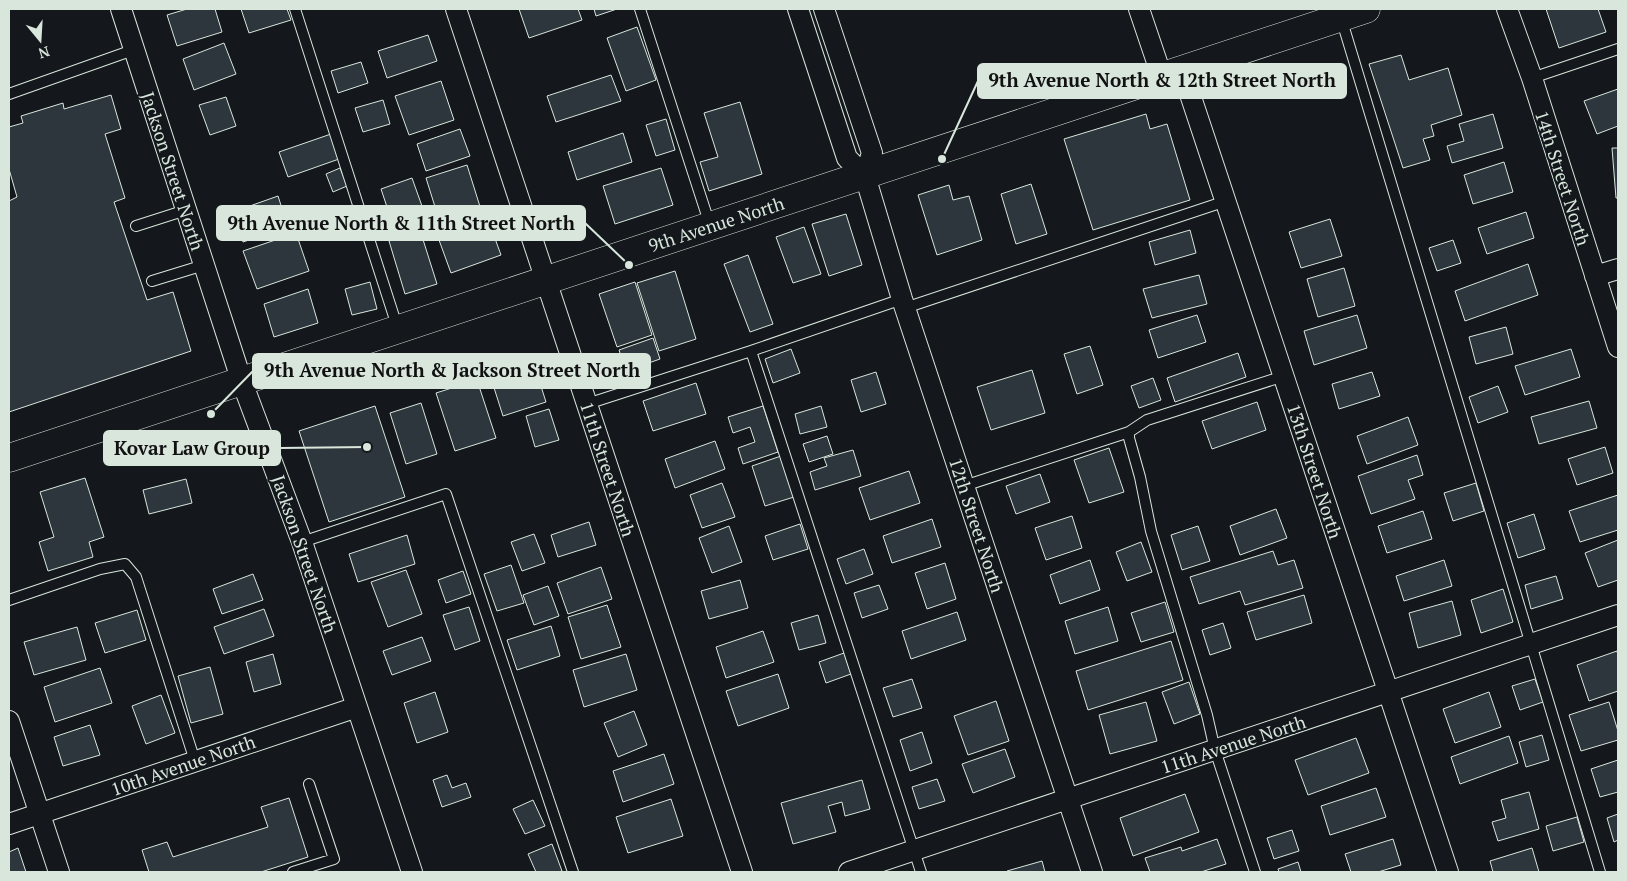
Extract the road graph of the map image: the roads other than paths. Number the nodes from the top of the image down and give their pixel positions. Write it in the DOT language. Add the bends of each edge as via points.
graph roads {
  1 [pos="120,9"];
  2 [pos="295,9"];
  3 [pos="456,9"];
  4 [pos="640,9"];
  5 [pos="798,9"];
  6 [pos="824,9"];
  7 [pos="1139,9"];
  8 [pos="1366,9"];
  9 [pos="1507,9"];
  10 [pos="1340,17"];
  11 [pos="1618,49"];
  12 [pos="133,50"];
  13 [pos="1172,73"];
  14 [pos="1532,78"];
  15 [pos="9,94"];
  16 [pos="865,176"];
  17 [pos="1226,201"];
  18 [pos="186,210"];
  19 [pos="136,226"];
  20 [pos="710,226"];
  21 [pos="204,265"];
  22 [pos="1618,269"];
  23 [pos="1595,276"];
  24 [pos="546,280"];
  25 [pos="152,281"];
  26 [pos="904,303"];
  27 [pos="398,329"];
  28 [pos="1618,347"];
  29 [pos="751,351"];
  30 [pos="1284,376"];
  31 [pos="242,382"];
  32 [pos="587,404"];
  33 [pos="1129,432"];
  34 [pos="9,458"];
  35 [pos="964,486"];
  36 [pos="302,542"];
  37 [pos="9,600"];
  38 [pos="1618,615"];
  39 [pos="1531,644"];
  40 [pos="1388,692"];
  41 [pos="357,707"];
  42 [pos="9,721"];
  43 [pos="1215,750"];
  44 [pos="195,762"];
  45 [pos="309,784"];
  46 [pos="1068,799"];
  47 [pos="40,814"];
  48 [pos="9,824"];
  49 [pos="914,850"];
  50 [pos="59,872"];
  51 [pos="293,872"];
  52 [pos="412,872"];
  53 [pos="573,872"];
  54 [pos="742,872"];
  55 [pos="849,872"];
  56 [pos="921,872"];
  57 [pos="1092,872"];
  58 [pos="1255,872"];
  59 [pos="1448,872"];
  60 [pos="1600,872"];
  1 -- 12 [label="street, Jackson Street North"];
  2 -- 27 [label="lane"];
  3 -- 24 [label="street, 11th Street North"];
  4 -- 20 [label="lane"];
  5 -- 16 [label="street, 12th Street North" via="847,158"];
  6 -- 16 [label="street" via="872,152"];
  7 -- 13 [label="street, 13th Street North"];
  8 -- 10 [label="street, 9th Avenue North"];
  9 -- 14 [label="street, 14th Street North"];
  10 -- 13 [label="street, 9th Avenue North"];
  10 -- 39 [label="lane"];
  11 -- 14 [label="lane"];
  12 -- 15 [label="lane"];
  12 -- 18 [label="street, Jackson Street North"];
  13 -- 16 [label="street, 9th Avenue North"];
  13 -- 17 [label="street, 13th Street North"];
  14 -- 23 [label="street, 14th Street North"];
  16 -- 20 [label="street, 9th Avenue North"];
  16 -- 26 [label="street, 12th Street North"];
  17 -- 26 [label="lane"];
  17 -- 30 [label="street, 13th Street North"];
  18 -- 19 [label="lane"];
  18 -- 21 [label="street, Jackson Street North"];
  20 -- 24 [label="street, 9th Avenue North"];
  21 -- 25 [label="lane"];
  21 -- 31 [label="street, Jackson Street North"];
  22 -- 23 [label="street"];
  23 -- 28 [label="street, 14th Street North"];
  24 -- 27 [label="street, 9th Avenue North"];
  24 -- 32 [label="street, 11th Street North"];
  26 -- 29 [label="lane"];
  26 -- 35 [label="street, 12th Street North"];
  27 -- 31 [label="street, 9th Avenue North"];
  29 -- 32 [label="lane"];
  29 -- 49 [label="lane"];
  30 -- 33 [label="lane" via="1147,420"];
  30 -- 40 [label="street, 13th Street North"];
  31 -- 34 [label="street, 9th Avenue North"];
  31 -- 36 [label="street, Jackson Street North"];
  32 -- 54 [label="street, 11th Street North"];
  33 -- 35 [label="lane"];
  33 -- 43 [label="lane" via="1151,531 1208,715"];
  35 -- 46 [label="street, 12th Street North"];
  36 -- 41 [label="street, Jackson Street North"];
  36 -- 53 [label="lane" via="446,494"];
  37 -- 44 [label="lane" via="100,569 125,564 136,577"];
  38 -- 39 [label="street, 11th Avenue North"];
  39 -- 40 [label="street, 11th Avenue North"];
  39 -- 60 [label="lane"];
  40 -- 43 [label="street, 11th Avenue North"];
  40 -- 59 [label="street, 13th Street North"];
  41 -- 44 [label="street, 10th Avenue North"];
  41 -- 52 [label="street, Jackson Street North"];
  42 -- 47 [label="street"];
  43 -- 46 [label="street, 11th Avenue North"];
  43 -- 58 [label="lane"];
  44 -- 47 [label="street, 10th Avenue North"];
  45 -- 51 [label="lane" via="334,859"];
  46 -- 49 [label="street, 11th Avenue North"];
  46 -- 57 [label="street, 12th Street North"];
  47 -- 48 [label="street, 10th Avenue North"];
  47 -- 50 [label="street"];
  49 -- 55 [label="street, 11th Avenue North"];
  49 -- 56 [label="lane"];
}
